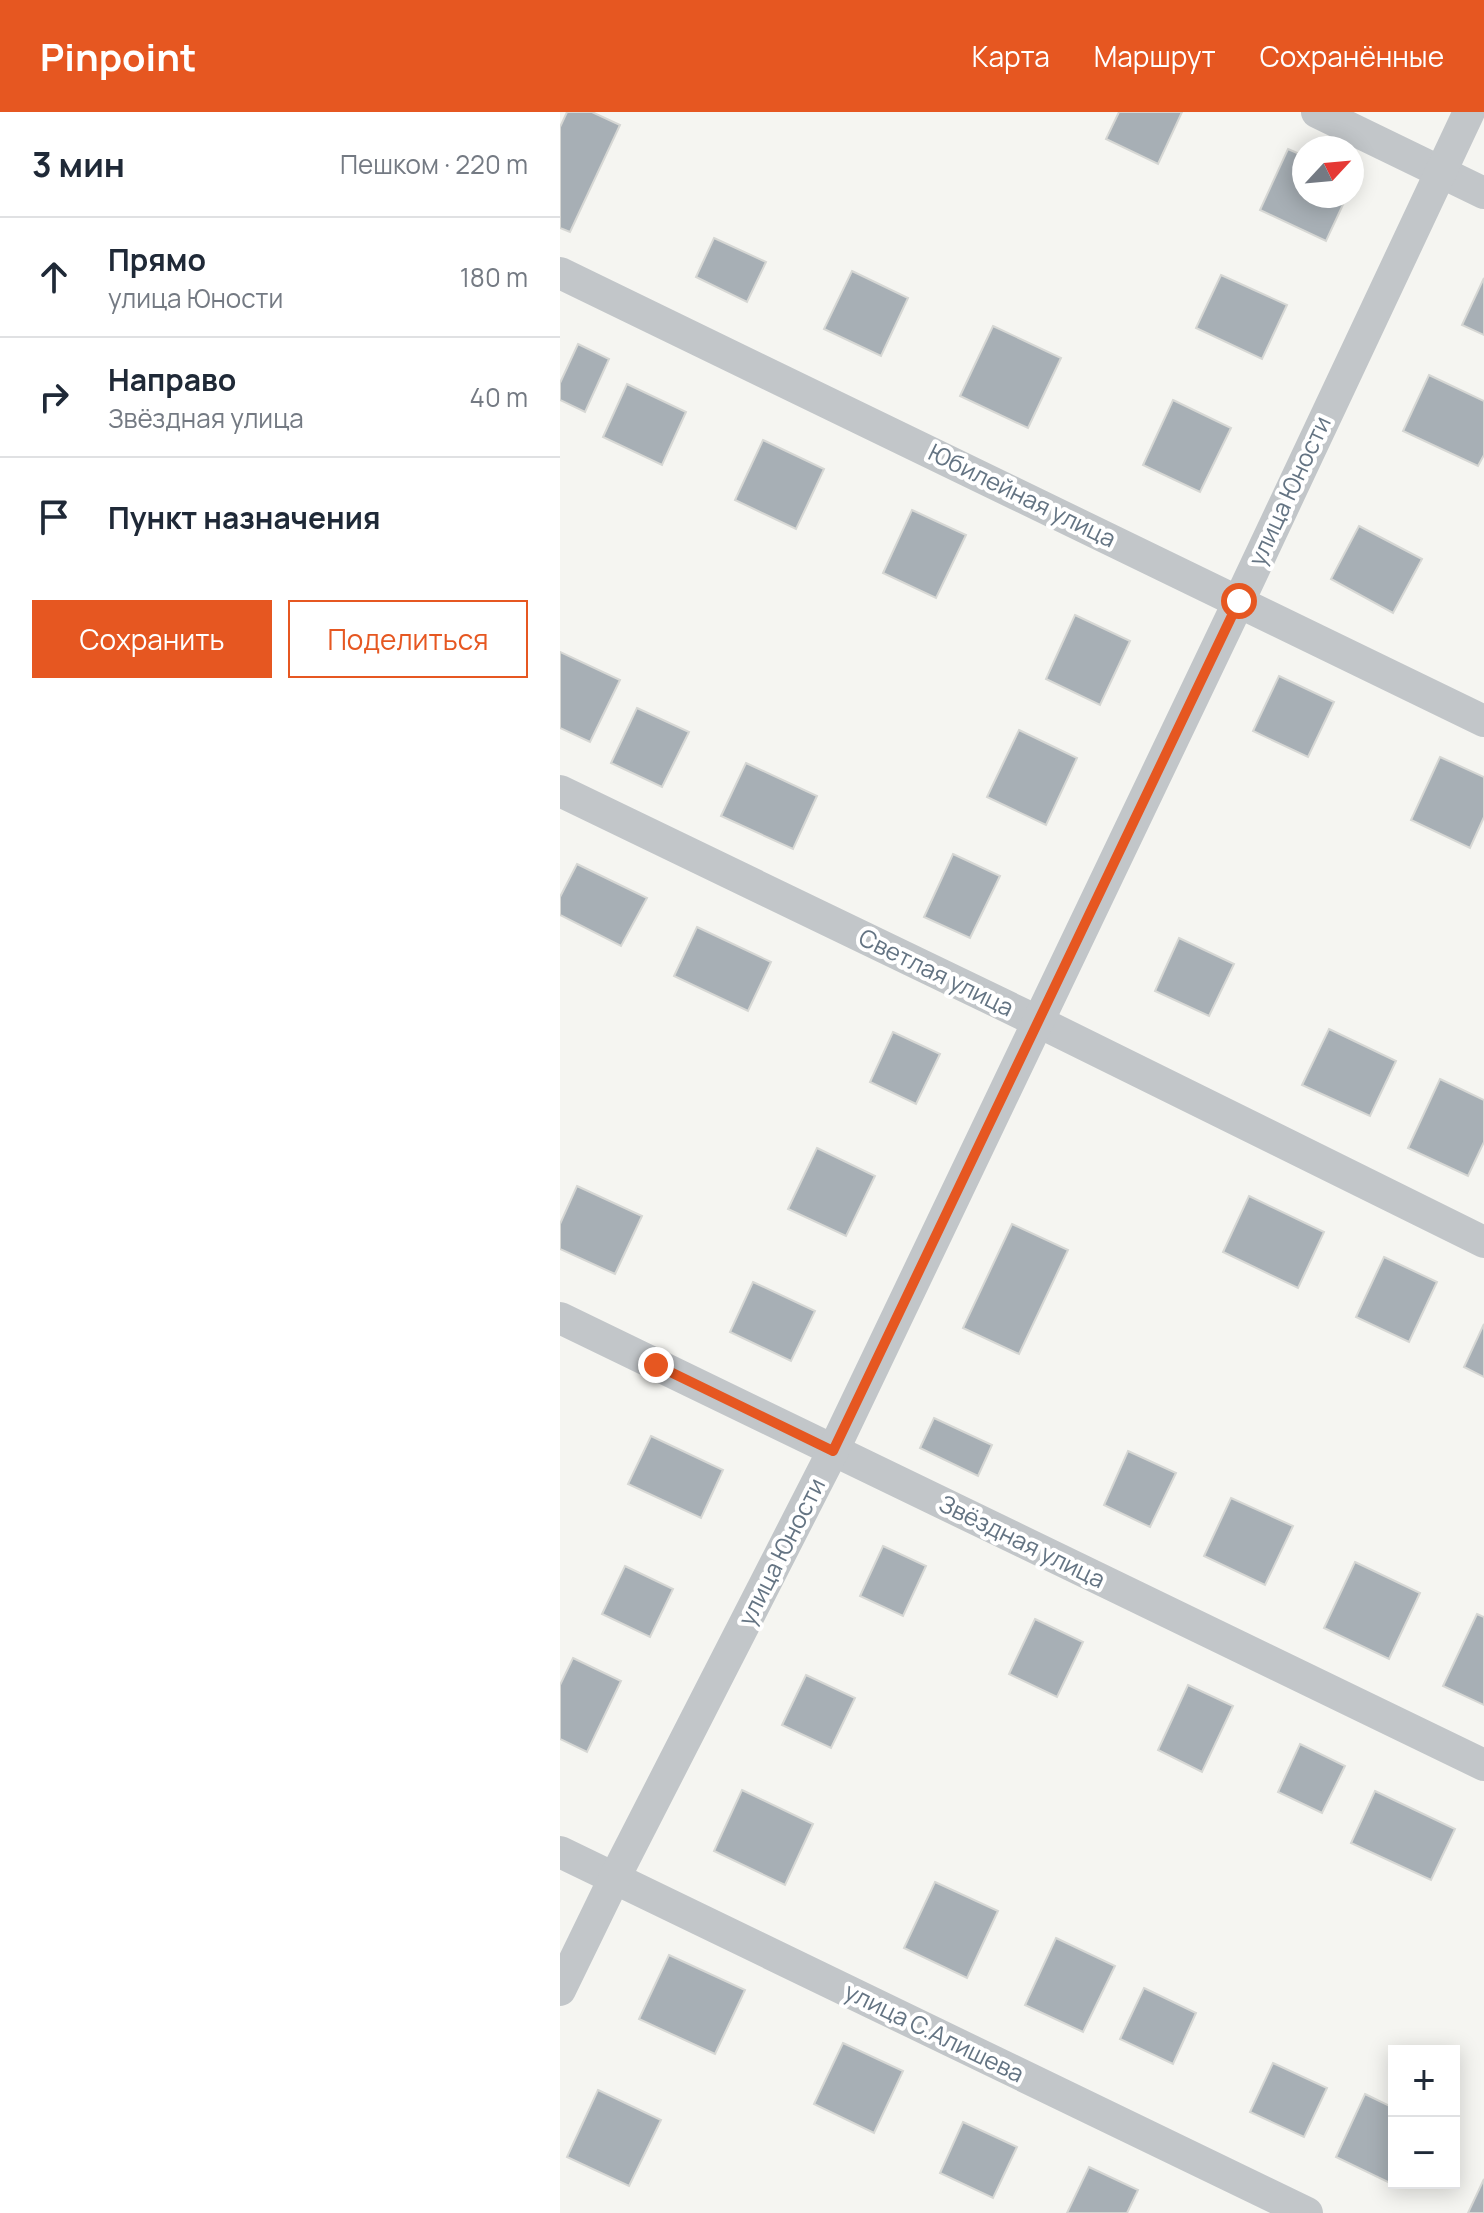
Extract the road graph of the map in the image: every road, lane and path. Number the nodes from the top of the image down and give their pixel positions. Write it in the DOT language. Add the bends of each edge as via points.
graph roads {
  1 [pos="1317,112"];
  2 [pos="1469,112"];
  3 [pos="1440,171"];
  4 [pos="1484,193"];
  5 [pos="560,273"];
  6 [pos="1239,601"];
  7 [pos="1484,721"];
  8 [pos="560,791"];
  9 [pos="1039,1022"];
  10 [pos="1484,1242"];
  11 [pos="560,1318"];
  12 [pos="833,1451"];
  13 [pos="1484,1765"];
  14 [pos="560,1852"];
  15 [pos="614,1879"];
  16 [pos="560,1990"];
  17 [pos="1307,2213"];
  1 -- 3 [label="street"];
  2 -- 3 [label="street, улица Юности"];
  3 -- 4 [label="street"];
  3 -- 6 [label="street, улица Юности"];
  5 -- 6 [label="street, Юбилейная улица"];
  6 -- 7 [label="street, Юбилейная улица"];
  6 -- 9 [label="street, улица Юности"];
  8 -- 9 [label="street, Светлая улица"];
  9 -- 10 [label="street, Светлая улица"];
  9 -- 12 [label="street, улица Юности"];
  11 -- 12 [label="street, Звёздная улица"];
  12 -- 13 [label="street, Звёздная улица"];
  12 -- 15 [label="street, улица Юности"];
  14 -- 15 [label="street, улица С.Алишева"];
  15 -- 16 [label="street, улица Юности"];
  15 -- 17 [label="street, улица С.Алишева"];
}
